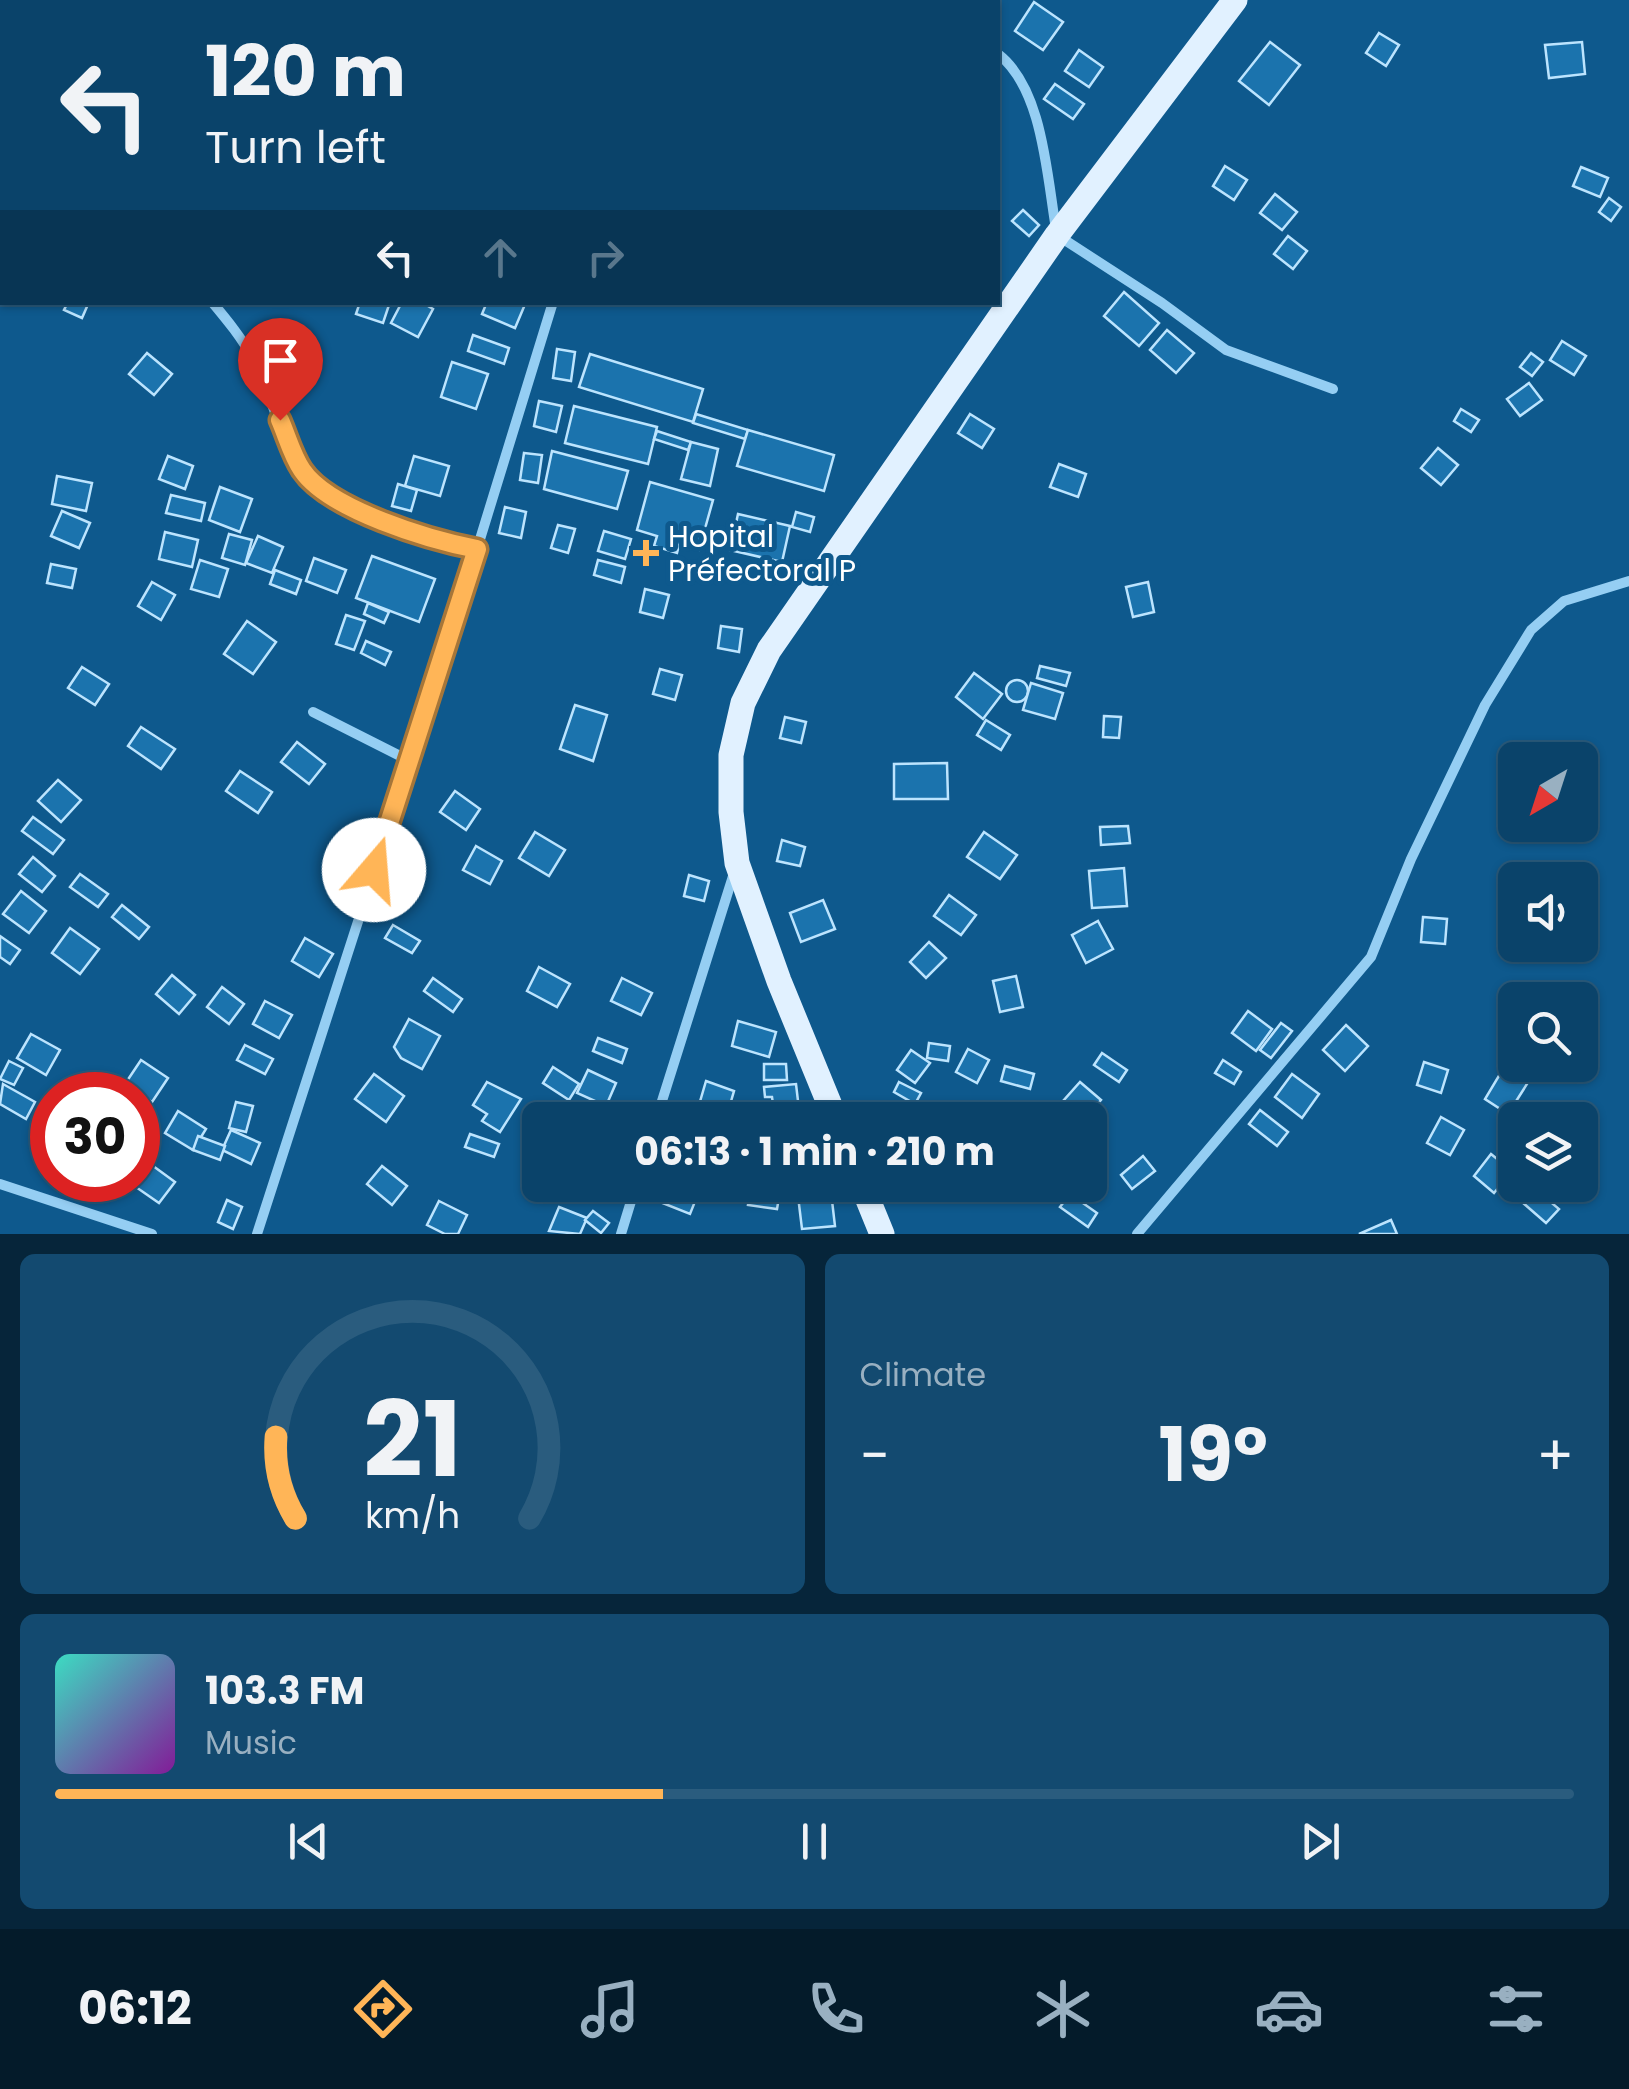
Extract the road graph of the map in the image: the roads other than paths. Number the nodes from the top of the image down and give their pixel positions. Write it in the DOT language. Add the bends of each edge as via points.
graph roads {
  1 [pos="1235,0"];
  2 [pos="1000,56"];
  3 [pos="1057,235"];
  4 [pos="214,305"];
  5 [pos="552,305"];
  6 [pos="1333,389"];
  7 [pos="477,549"];
  8 [pos="1629,581"];
  9 [pos="313,712"];
  10 [pos="410,760"];
  11 [pos="737,863"];
  12 [pos="662,1102"];
  13 [pos="829,1102"];
  14 [pos="0,1184"];
  15 [pos="631,1202"];
  16 [pos="869,1202"];
  17 [pos="152,1234"];
  18 [pos="257,1234"];
  19 [pos="621,1234"];
  20 [pos="882,1234"];
  21 [pos="1137,1234"];
  1 -- 3 [label="main road"];
  2 -- 3 [label="street" via="1013,66 1037,120"];
  3 -- 6 [label="street" via="1226,350"];
  3 -- 11 [label="main road" via="769,650 742,703 731,755"];
  4 -- 7 [label="street" via="253,359 302,470 326,495"];
  5 -- 7 [label="street"];
  7 -- 10 [label="street"];
  8 -- 21 [label="street" via="1564,601 1530,630 1485,705 1371,957"];
  9 -- 10 [label="street"];
  10 -- 18 [label="street"];
  11 -- 12 [label="street"];
  11 -- 13 [label="main road"];
  14 -- 17 [label="street"];
  15 -- 19 [label="street"];
  16 -- 20 [label="main road"];
}
